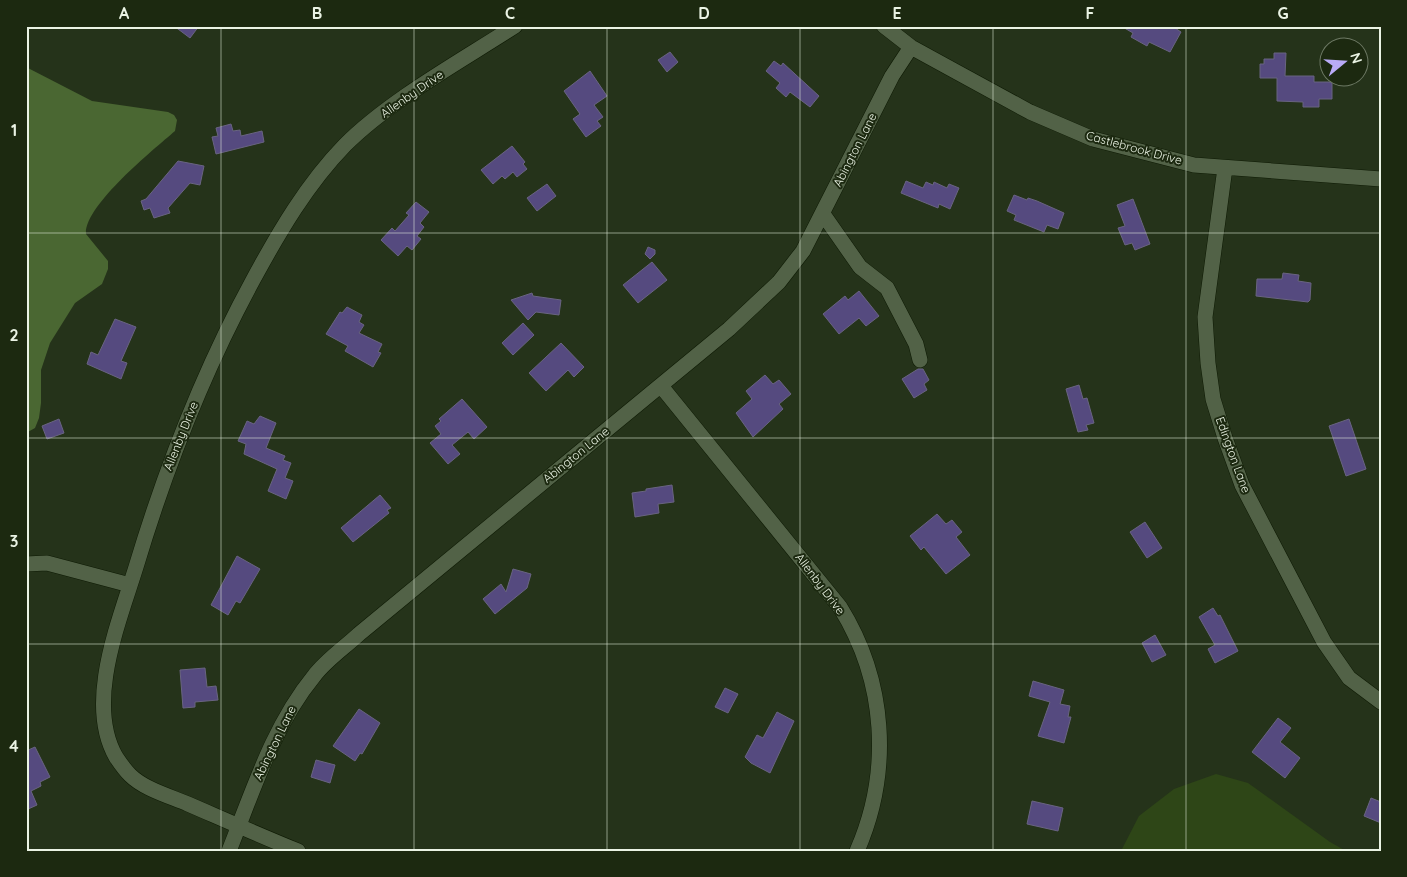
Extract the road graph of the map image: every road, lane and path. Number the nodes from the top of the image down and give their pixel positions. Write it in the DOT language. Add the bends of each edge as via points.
graph roads {
  1 [pos="515,26"];
  2 [pos="884,26"];
  3 [pos="912,47"];
  4 [pos="1225,168"];
  5 [pos="1381,179"];
  6 [pos="823,214"];
  7 [pos="920,360"];
  8 [pos="661,386"];
  9 [pos="26,564"];
  10 [pos="130,585"];
  11 [pos="1381,702"];
  12 [pos="239,826"];
  13 [pos="230,851"];
  14 [pos="298,851"];
  15 [pos="857,851"];
  1 -- 10 [label="street, Allenby Drive" via="369,124 305,191 223,336 184,424"];
  2 -- 3 [label="street, Castlebrook Drive"];
  3 -- 4 [label="street, Castlebrook Drive" via="1030,112 1093,139 1194,165"];
  3 -- 6 [label="street, Abington Lane" via="892,76"];
  4 -- 5 [label="street, Castlebrook Drive"];
  4 -- 11 [label="street, Edington Lane" via="1205,317 1213,398 1242,485 1324,642 1349,678"];
  6 -- 7 [label="street" via="860,267 887,288 916,344"];
  6 -- 8 [label="street, Abington Lane" via="803,251 779,282"];
  8 -- 12 [label="street, Abington Lane" via="366,628 314,675 290,709"];
  8 -- 15 [label="street, Allenby Drive" via="840,607 862,649 880,720 880,755 876,793"];
  9 -- 10 [label="street" via="47,563"];
  10 -- 12 [label="street, Allenby Drive" via="110,654 103,716 107,737 131,776"];
  12 -- 13 [label="street, Abington Lane"];
  12 -- 14 [label="street, Allenby Drive"];
}
